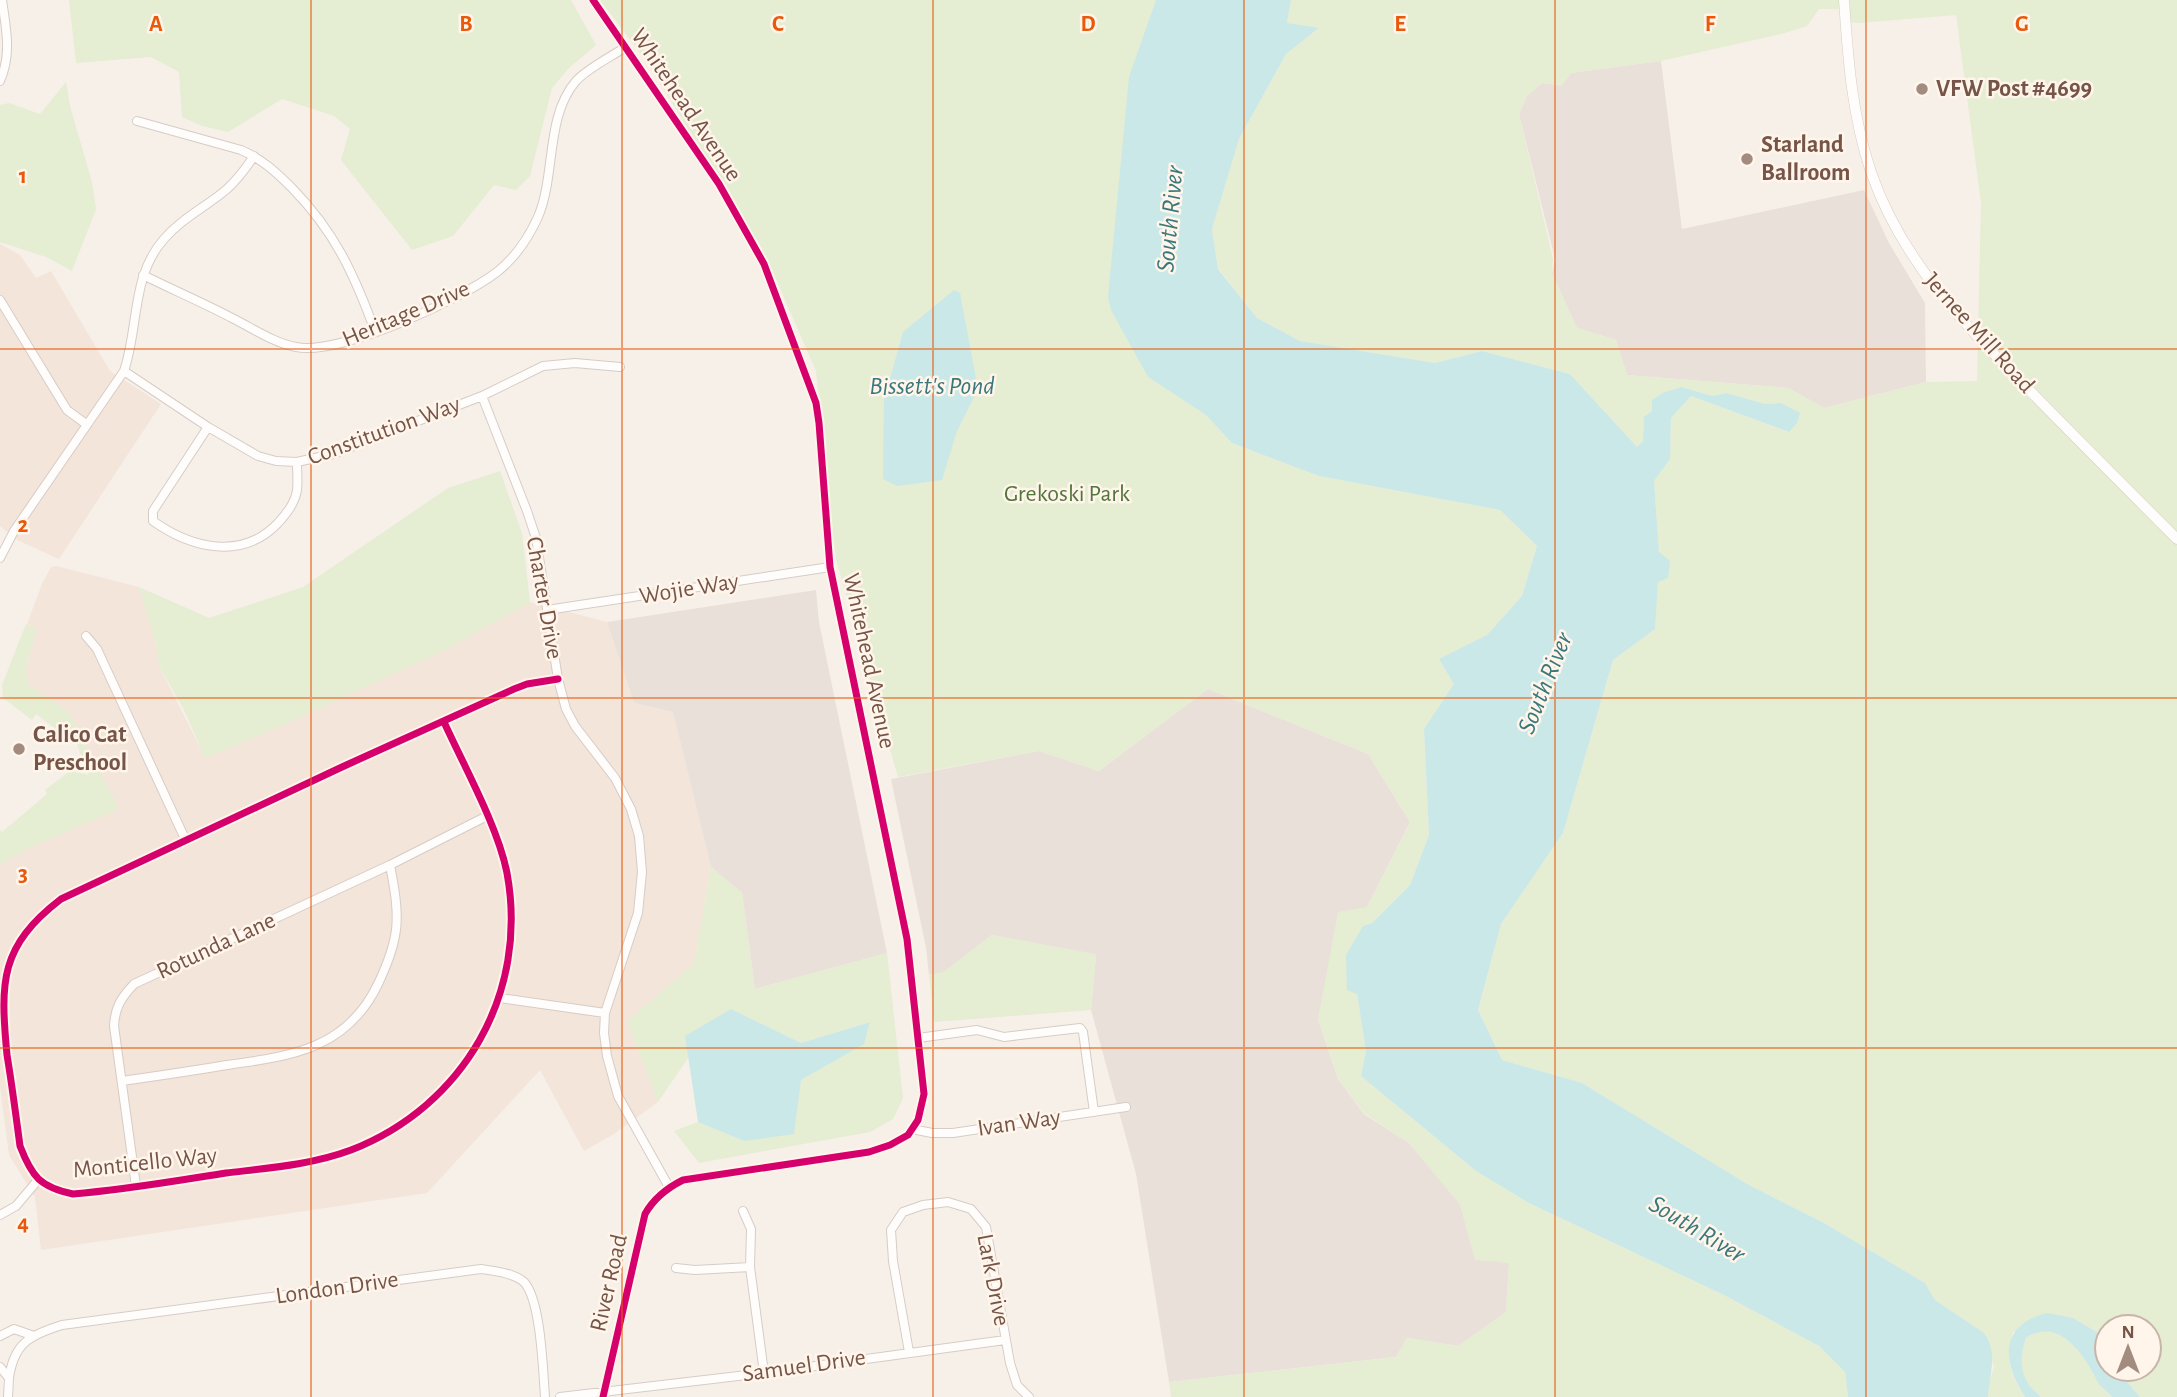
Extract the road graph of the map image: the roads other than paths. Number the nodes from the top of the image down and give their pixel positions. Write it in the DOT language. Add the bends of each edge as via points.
graph roads {
  1 [pos="2,0"];
  2 [pos="593,0"];
  3 [pos="1844,0"];
  4 [pos="624,48"];
  5 [pos="0,81"];
  6 [pos="137,121"];
  7 [pos="254,156"];
  8 [pos="143,275"];
  9 [pos="0,300"];
  10 [pos="375,331"];
  11 [pos="621,367"];
  12 [pos="124,371"];
  13 [pos="482,396"];
  14 [pos="86,424"];
  15 [pos="208,427"];
  16 [pos="297,462"];
  17 [pos="2177,539"];
  18 [pos="0,558"];
  19 [pos="830,567"];
  20 [pos="547,610"];
  21 [pos="86,636"];
  22 [pos="558,679"];
  23 [pos="444,722"];
  24 [pos="486,816"];
  25 [pos="186,841"];
  26 [pos="390,865"];
  27 [pos="500,998"];
  28 [pos="605,1013"];
  29 [pos="918,1038"];
  30 [pos="122,1081"];
  31 [pos="1126,1107"];
  32 [pos="1094,1112"];
  33 [pos="912,1129"];
  34 [pos="37,1180"];
  35 [pos="136,1186"];
  36 [pos="668,1187"];
  37 [pos="743,1211"];
  38 [pos="0,1215"];
  39 [pos="750,1267"];
  40 [pos="676,1268"];
  41 [pos="0,1336"];
  42 [pos="34,1336"];
  43 [pos="1005,1340"];
  44 [pos="909,1352"];
  45 [pos="0,1367"];
  46 [pos="764,1373"];
  47 [pos="9,1378"];
  48 [pos="604,1394"];
  49 [pos="8,1397"];
  50 [pos="545,1397"];
  51 [pos="560,1397"];
  52 [pos="1029,1397"];
  1 -- 5 [label="street" via="9,51"];
  2 -- 4 [label="street, Whitehead Avenue"];
  3 -- 17 [label="street, Jernee Mill Road" via="1858,128 1880,195 1914,259 1968,327"];
  4 -- 10 [label="street, Heritage Drive" via="578,79 565,97 539,214 524,244 497,272 451,300"];
  4 -- 19 [label="street, Whitehead Avenue" via="719,184 764,264 816,403"];
  6 -- 7 [label="street"];
  7 -- 8 [label="street" via="226,190 162,240"];
  7 -- 10 [label="street" via="274,170 327,228"];
  8 -- 10 [label="street, Heritage Drive" via="297,348 338,344"];
  8 -- 12 [label="street"];
  9 -- 14 [label="street" via="67,410"];
  11 -- 13 [label="street, Constitution Way" via="543,366"];
  12 -- 14 [label="street"];
  12 -- 15 [label="street, Constitution Way"];
  13 -- 16 [label="street, Constitution Way" via="333,454"];
  13 -- 20 [label="street, Charter Drive" via="536,538"];
  14 -- 18 [label="street"];
  15 -- 16 [label="street, Constitution Way" via="258,456"];
  15 -- 16 [label="street" via="153,511 153,521 190,542 233,547 271,531 289,511 297,490"];
  19 -- 20 [label="street, Wojie Way"];
  19 -- 29 [label="street, Whitehead Avenue" via="907,940"];
  20 -- 22 [label="street, Charter Drive"];
  21 -- 25 [label="street" via="97,649"];
  22 -- 23 [label="street, Monticello Way" via="527,684"];
  22 -- 28 [label="street, Charter Drive" via="566,709 615,778 639,836 638,913"];
  23 -- 24 [label="street, Monticello Way"];
  23 -- 25 [label="street, Monticello Way"];
  24 -- 26 [label="street, Rotunda Lane"];
  24 -- 27 [label="street, Monticello Way" via="501,851 512,908"];
  25 -- 34 [label="street, Monticello Way" via="61,900 36,918 13,950 5,970 1,1009 20,1146"];
  26 -- 30 [label="street, Rotunda Lane" via="134,984 115,1009"];
  26 -- 30 [label="street" via="397,937 369,1002 344,1030 288,1056"];
  27 -- 28 [label="street"];
  27 -- 35 [label="street, Monticello Way" via="460,1069 429,1104 380,1137 311,1161"];
  28 -- 36 [label="street, Charter Drive" via="607,1056 618,1096"];
  29 -- 32 [label="street" via="977,1030 1004,1037 1080,1028"];
  29 -- 33 [label="street, Whitehead Avenue" via="923,1094"];
  30 -- 35 [label="street, Rotunda Lane"];
  31 -- 32 [label="street, Ivan Way"];
  32 -- 33 [label="street, Ivan Way" via="953,1133"];
  33 -- 36 [label="street" via="890,1145 869,1152 683,1180"];
  34 -- 35 [label="street, Monticello Way" via="73,1194"];
  34 -- 38 [label="street" via="16,1206"];
  36 -- 48 [label="street, River Road" via="645,1214"];
  37 -- 39 [label="street" via="751,1229"];
  39 -- 40 [label="street"];
  39 -- 46 [label="street"];
  41 -- 42 [label="street, London Drive" via="14,1329"];
  42 -- 47 [label="street, London Drive" via="11,1360"];
  42 -- 50 [label="street, London Drive" via="62,1325 481,1269 523,1282 532,1299"];
  43 -- 44 [label="street, Samuel Drive"];
  43 -- 44 [label="street, Lark Drive" via="986,1227 971,1209 948,1202 923,1205 903,1212 891,1230"];
  43 -- 52 [label="street, Lark Drive" via="1017,1385"];
  44 -- 46 [label="street, Samuel Drive"];
  45 -- 47 [label="street"];
  46 -- 48 [label="street, Samuel Drive"];
  47 -- 49 [label="street, London Drive"];
  48 -- 51 [label="street, Samuel Drive"];
}
